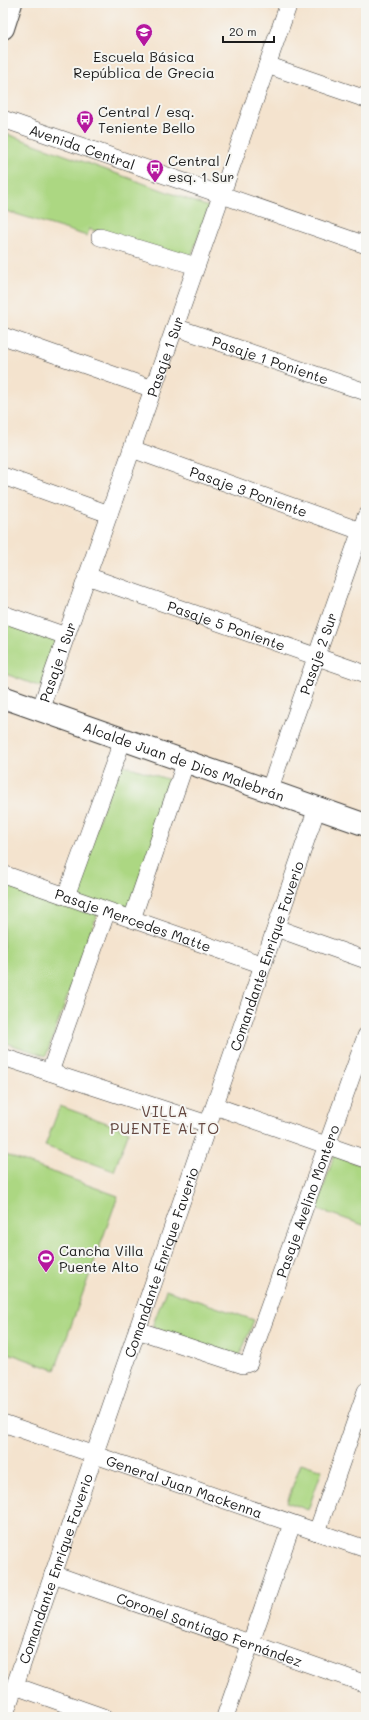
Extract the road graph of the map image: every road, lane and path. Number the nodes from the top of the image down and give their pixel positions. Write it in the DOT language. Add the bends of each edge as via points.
graph roads {
  1 [pos="11,3"];
  2 [pos="288,3"];
  3 [pos="3,28"];
  4 [pos="267,65"];
  5 [pos="366,100"];
  6 [pos="3,119"];
  7 [pos="221,194"];
  8 [pos="100,237"];
  9 [pos="366,245"];
  10 [pos="196,266"];
  11 [pos="175,327"];
  12 [pos="3,336"];
  13 [pos="153,389"];
  14 [pos="366,392"];
  15 [pos="132,450"];
  16 [pos="3,476"];
  17 [pos="109,514"];
  18 [pos="364,527"];
  19 [pos="87,576"];
  20 [pos="3,614"];
  21 [pos="66,636"];
  22 [pos="316,657"];
  23 [pos="366,674"];
  24 [pos="3,697"];
  25 [pos="40,710"];
  26 [pos="122,739"];
  27 [pos="186,761"];
  28 [pos="269,791"];
  29 [pos="317,808"];
  30 [pos="366,825"];
  31 [pos="3,874"];
  32 [pos="66,896"];
  33 [pos="107,911"];
  34 [pos="132,919"];
  35 [pos="276,928"];
  36 [pos="366,960"];
  37 [pos="263,965"];
  38 [pos="366,1036"];
  39 [pos="3,1057"];
  40 [pos="50,1072"];
  41 [pos="215,1106"];
  42 [pos="208,1124"];
  43 [pos="327,1145"];
  44 [pos="366,1159"];
  45 [pos="138,1330"];
  46 [pos="366,1391"];
  47 [pos="362,1415"];
  48 [pos="3,1423"];
  49 [pos="94,1455"];
  50 [pos="292,1524"];
  51 [pos="317,1532"];
  52 [pos="366,1550"];
  53 [pos="53,1574"];
  54 [pos="250,1643"];
  55 [pos="366,1684"];
  56 [pos="15,1686"];
  57 [pos="4,1717"];
  58 [pos="103,1717"];
  59 [pos="225,1717"];
  1 -- 3 [label="street"];
  2 -- 4 [label="street, Pasaje 1 Sur"];
  4 -- 5 [label="street"];
  4 -- 7 [label="street, Pasaje 1 Sur"];
  6 -- 7 [label="street, Avenida Central"];
  7 -- 9 [label="street, Avenida Central"];
  7 -- 10 [label="street, Pasaje 1 Sur"];
  8 -- 10 [label="street"];
  10 -- 11 [label="street, Pasaje 1 Sur"];
  11 -- 13 [label="street, Pasaje 1 Sur"];
  11 -- 14 [label="street, Pasaje 1 Poniente"];
  12 -- 13 [label="street"];
  13 -- 15 [label="street, Pasaje 1 Sur"];
  15 -- 17 [label="street, Pasaje 1 Sur"];
  15 -- 18 [label="street, Pasaje 3 Poniente"];
  16 -- 17 [label="street"];
  17 -- 19 [label="street, Pasaje 1 Sur"];
  18 -- 22 [label="street, Pasaje 2 Sur"];
  19 -- 21 [label="street, Pasaje 1 Sur"];
  19 -- 22 [label="street, Pasaje 5 Poniente"];
  20 -- 21 [label="street"];
  21 -- 25 [label="street, Pasaje 1 Sur"];
  22 -- 23 [label="street, Pasaje 5 Poniente"];
  22 -- 28 [label="street, Pasaje 2 Sur"];
  24 -- 25 [label="street, Alcalde Juan de Dios Malebrán"];
  25 -- 26 [label="street, Alcalde Juan de Dios Malebrán"];
  26 -- 27 [label="street, Alcalde Juan de Dios Malebrán"];
  26 -- 32 [label="street"];
  27 -- 28 [label="street, Alcalde Juan de Dios Malebrán"];
  27 -- 34 [label="street"];
  28 -- 29 [label="street, Alcalde Juan de Dios Malebrán"];
  29 -- 30 [label="street, Alcalde Juan de Dios Malebrán"];
  29 -- 35 [label="street, Comandante Enrique Faverio"];
  31 -- 32 [label="street, Pasaje Mercedes Matte"];
  32 -- 33 [label="street, Pasaje Mercedes Matte"];
  33 -- 34 [label="street, Pasaje Mercedes Matte"];
  33 -- 40 [label="street"];
  34 -- 37 [label="street, Pasaje Mercedes Matte"];
  35 -- 36 [label="street"];
  35 -- 37 [label="street, Comandante Enrique Faverio"];
  37 -- 41 [label="street, Comandante Enrique Faverio"];
  38 -- 43 [label="street, Pasaje Avelino Montero"];
  39 -- 40 [label="street"];
  40 -- 42 [label="street"];
  41 -- 42 [label="street, Comandante Enrique Faverio"];
  41 -- 43 [label="street"];
  42 -- 45 [label="street, Comandante Enrique Faverio"];
  43 -- 44 [label="street"];
  43 -- 45 [label="street, Pasaje Avelino Montero" via="250,1360 246,1364"];
  45 -- 49 [label="street, Comandante Enrique Faverio"];
  46 -- 47 [label="street"];
  47 -- 51 [label="street"];
  48 -- 49 [label="street, General Juan Mackenna"];
  49 -- 50 [label="street, General Juan Mackenna"];
  49 -- 53 [label="street, Comandante Enrique Faverio"];
  50 -- 51 [label="street, General Juan Mackenna"];
  50 -- 54 [label="street"];
  51 -- 52 [label="street, General Juan Mackenna"];
  53 -- 54 [label="street, Coronel Santiago Fernández"];
  53 -- 56 [label="street, Comandante Enrique Faverio"];
  54 -- 55 [label="street, Coronel Santiago Fernández"];
  54 -- 59 [label="street"];
  56 -- 57 [label="street, Comandante Enrique Faverio"];
  56 -- 58 [label="street"];
}
